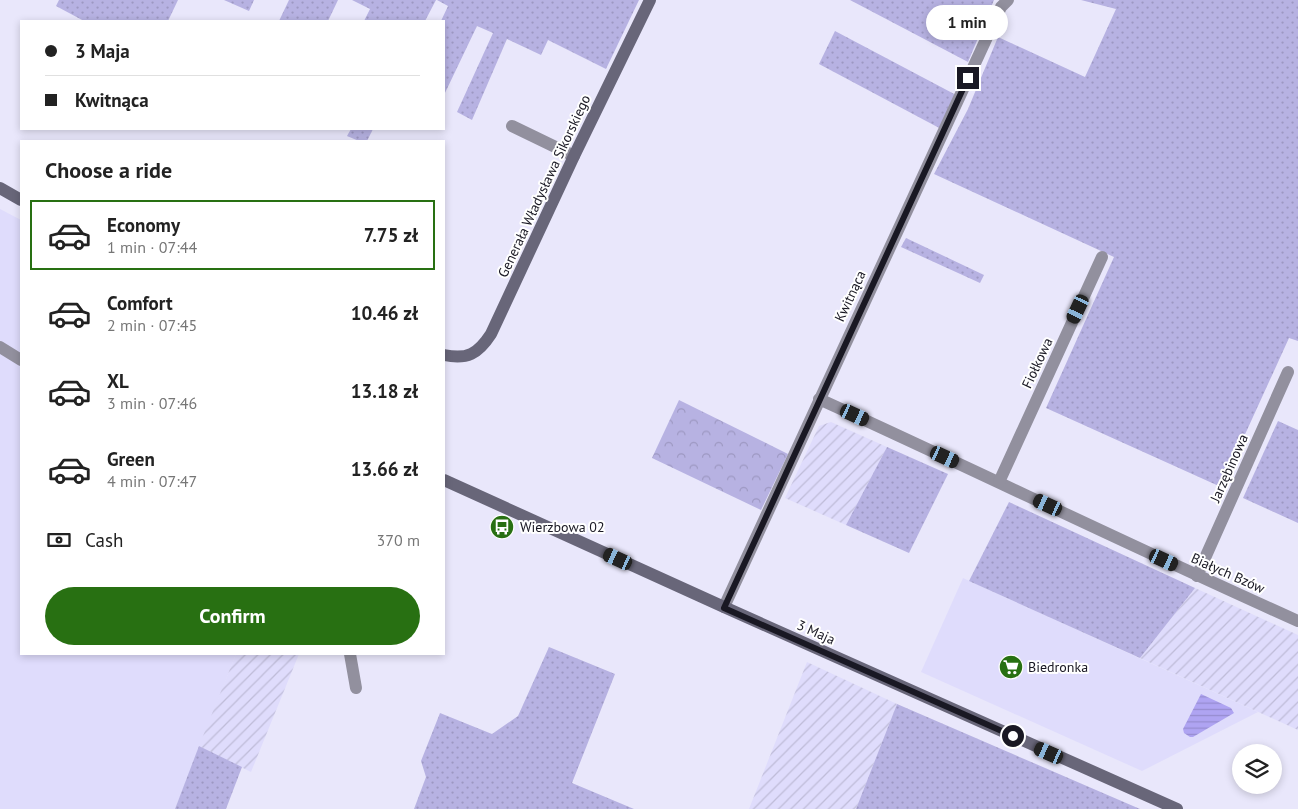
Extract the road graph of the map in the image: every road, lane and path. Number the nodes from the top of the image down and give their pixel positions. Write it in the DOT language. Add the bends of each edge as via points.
graph roads {
  1 [pos="650,0"];
  2 [pos="1008,0"];
  3 [pos="512,126"];
  4 [pos="574,156"];
  5 [pos="0,188"];
  6 [pos="20,199"];
  7 [pos="1102,257"];
  8 [pos="0,347"];
  9 [pos="445,355"];
  10 [pos="20,359"];
  11 [pos="1288,372"];
  12 [pos="819,399"];
  13 [pos="445,480"];
  14 [pos="998,482"];
  15 [pos="1197,576"];
  16 [pos="724,608"];
  17 [pos="1298,621"];
  18 [pos="350,655"];
  19 [pos="356,688"];
  20 [pos="1177,809"];
  1 -- 4 [label="street, Generała Władysława Sikorskiego"];
  2 -- 12 [label="street, Kwitnąca" via="1001,7"];
  3 -- 4 [label="street"];
  4 -- 9 [label="street, Generała Władysława Sikorskiego" via="487,340 468,356"];
  5 -- 6 [label="street"];
  7 -- 14 [label="street, Fiołkowa"];
  8 -- 10 [label="street"];
  11 -- 15 [label="street, Jarzębinowa"];
  12 -- 14 [label="street, Białych Bzów"];
  12 -- 16 [label="street, Kwitnąca"];
  13 -- 16 [label="street, 3 Maja"];
  14 -- 15 [label="street, Białych Bzów"];
  15 -- 17 [label="street, Białych Bzów"];
  16 -- 20 [label="street, 3 Maja"];
  18 -- 19 [label="street"];
}
